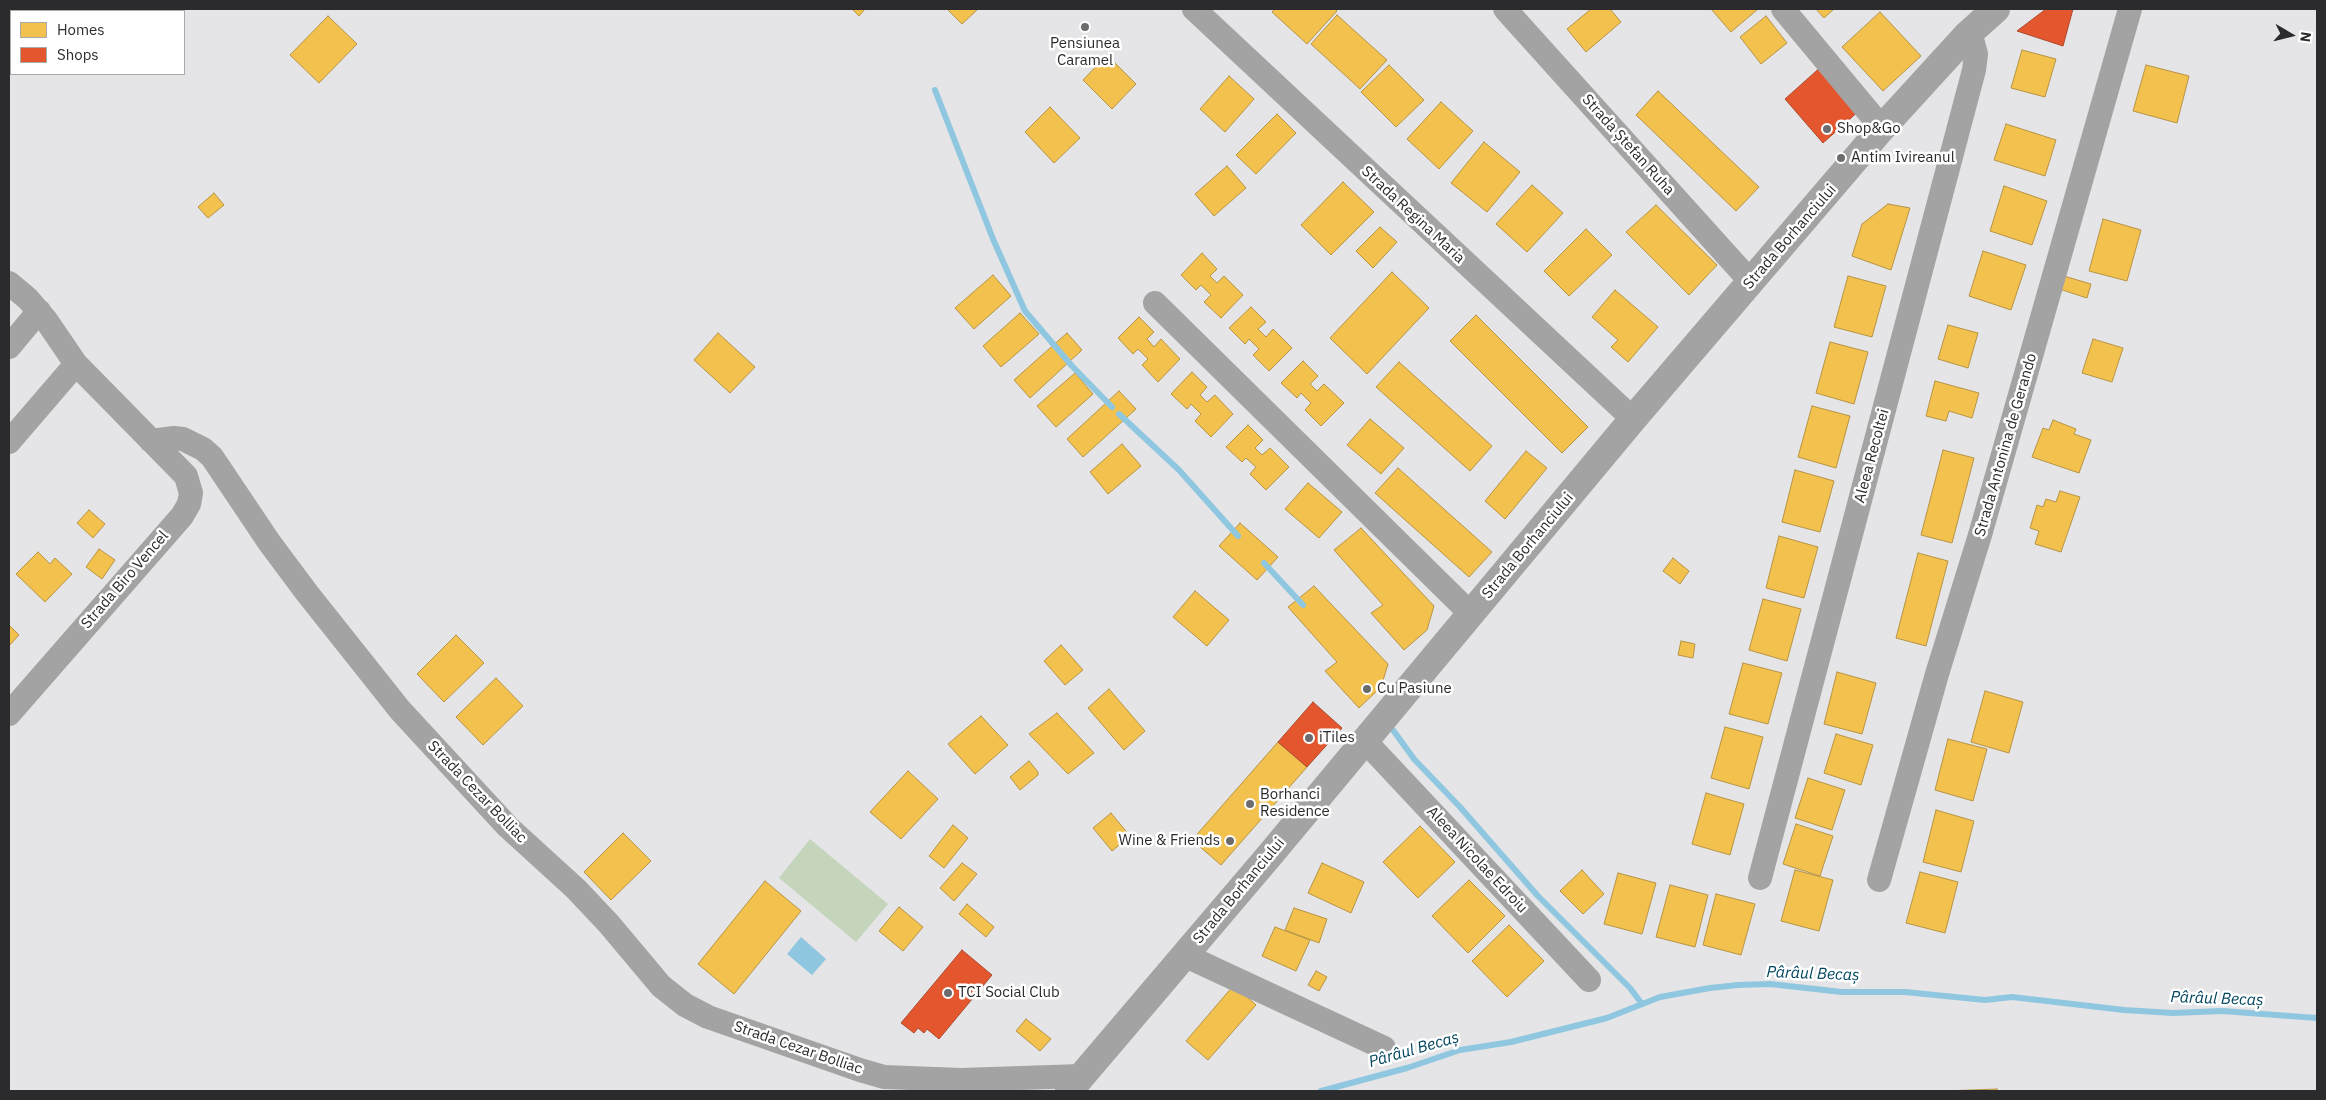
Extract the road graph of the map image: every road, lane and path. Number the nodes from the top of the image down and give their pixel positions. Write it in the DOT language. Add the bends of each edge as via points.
graph roads {
  1 [pos="1194,9"];
  2 [pos="1505,9"];
  3 [pos="1783,9"];
  4 [pos="1996,9"];
  5 [pos="2130,9"];
  6 [pos="1967,36"];
  7 [pos="1882,128"];
  8 [pos="1751,282"];
  9 [pos="9,283"];
  10 [pos="1155,303"];
  11 [pos="39,311"];
  12 [pos="9,347"];
  13 [pos="76,364"];
  14 [pos="1633,419"];
  15 [pos="151,441"];
  16 [pos="9,442"];
  17 [pos="1471,614"];
  18 [pos="9,714"];
  19 [pos="1366,741"];
  20 [pos="1760,878"];
  21 [pos="1879,880"];
  22 [pos="1184,956"];
  23 [pos="1589,980"];
  24 [pos="1384,1048"];
  25 [pos="1075,1083"];
  1 -- 14 [label="street, Strada Regina Maria"];
  2 -- 8 [label="street, Strada Ștefan Ruha"];
  3 -- 7 [label="street"];
  4 -- 6 [label="main road, Strada Borhanciului"];
  5 -- 21 [label="street, Strada Antonina de Gerando"];
  6 -- 7 [label="main road, Strada Borhanciului"];
  6 -- 20 [label="street, Aleea Recoltei" via="1976,54 1974,70"];
  7 -- 8 [label="main road, Strada Borhanciului"];
  8 -- 14 [label="main road, Strada Borhanciului"];
  9 -- 11 [label="street"];
  10 -- 17 [label="street"];
  11 -- 12 [label="street"];
  11 -- 13 [label="street"];
  13 -- 15 [label="street"];
  13 -- 16 [label="street"];
  14 -- 17 [label="main road, Strada Borhanciului"];
  15 -- 18 [label="street, Strada Biro Vencel" via="186,476 190,493 182,516"];
  15 -- 25 [label="street, Strada Cezar Bolliac" via="183,439 212,457 301,586 400,710 508,827 576,889 662,986 685,1005 708,1017 884,1077"];
  17 -- 19 [label="main road, Strada Borhanciului"];
  19 -- 22 [label="main road, Strada Borhanciului"];
  19 -- 23 [label="street, Aleea Nicolae Edroiu"];
  22 -- 24 [label="street"];
  22 -- 25 [label="main road, Strada Borhanciului"];
}
